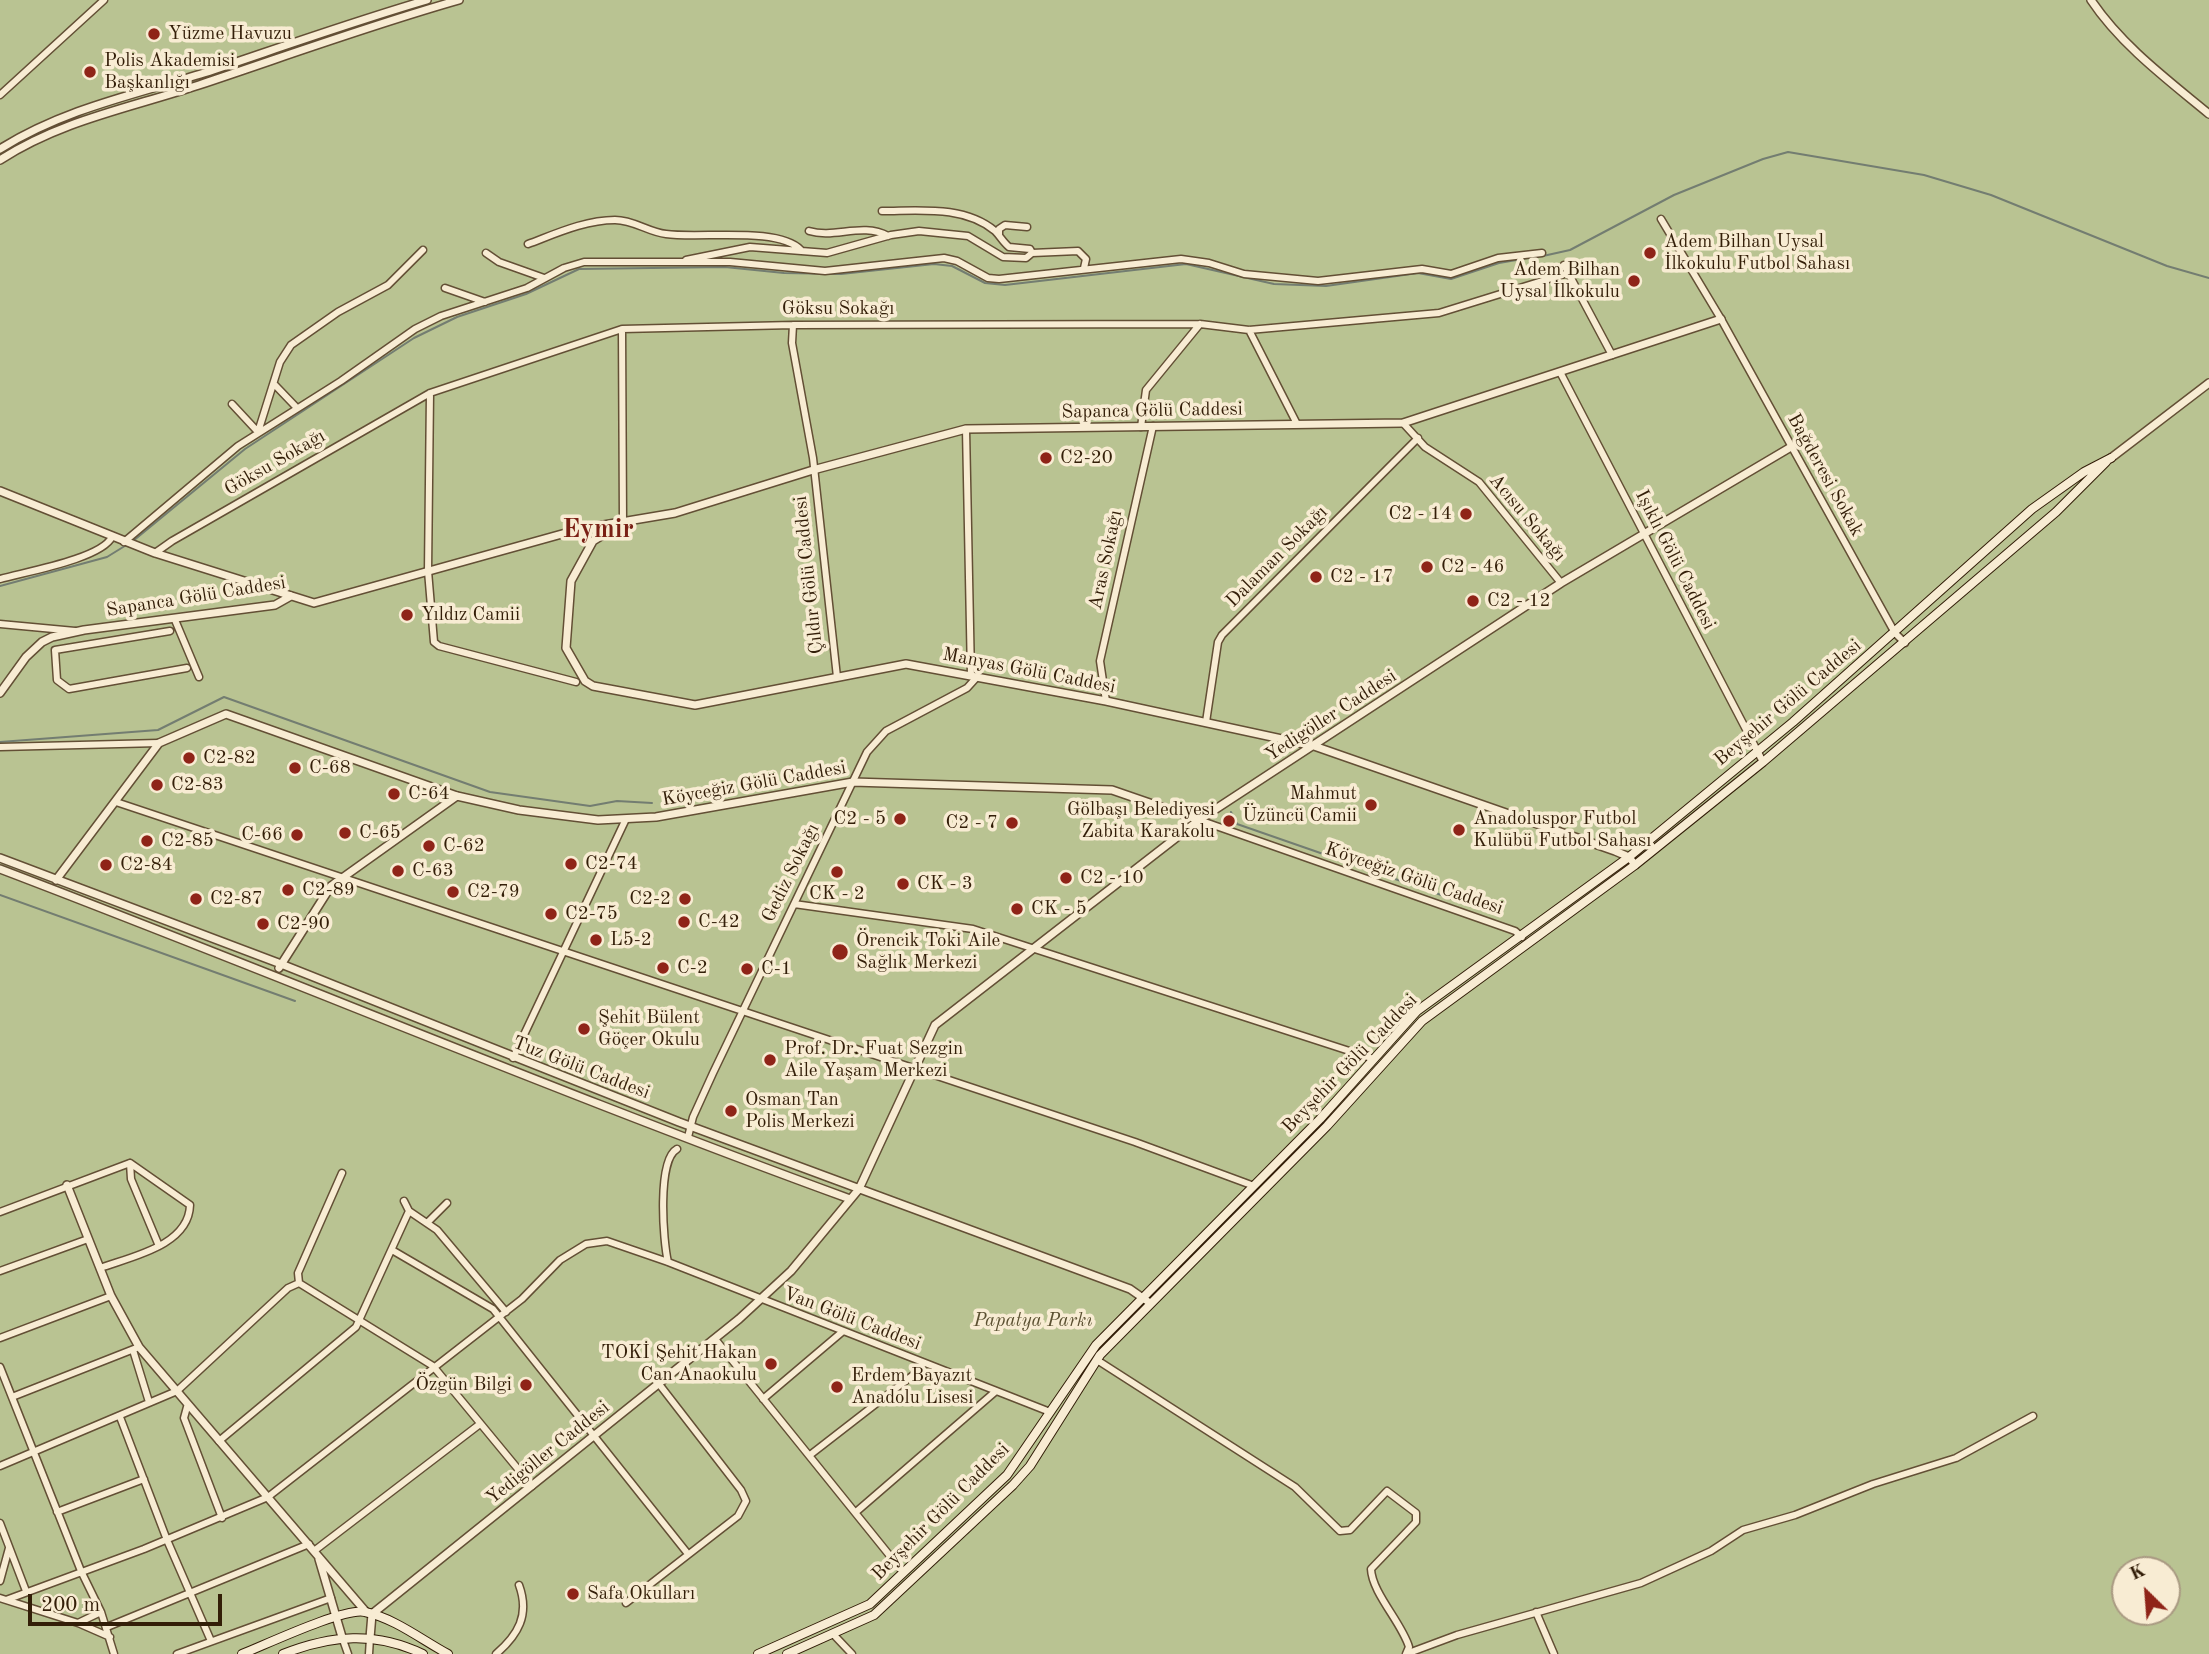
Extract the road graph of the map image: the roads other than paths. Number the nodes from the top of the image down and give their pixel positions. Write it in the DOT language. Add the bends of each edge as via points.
graph roads {
  1 [pos="104,0"];
  2 [pos="427,0"];
  3 [pos="459,0"];
  4 [pos="2091,0"];
  5 [pos="161,85"];
  6 [pos="0,95"];
  7 [pos="164,96"];
  8 [pos="2209,114"];
  9 [pos="0,149"];
  10 [pos="0,160"];
  11 [pos="882,211"];
  12 [pos="1661,219"];
  13 [pos="1027,227"];
  14 [pos="809,231"];
  15 [pos="888,236"];
  16 [pos="999,237"];
  17 [pos="528,244"];
  18 [pos="423,250"];
  19 [pos="803,251"];
  20 [pos="486,253"];
  21 [pos="1032,253"];
  22 [pos="1542,253"];
  23 [pos="674,263"];
  24 [pos="1564,265"];
  25 [pos="1084,268"];
  26 [pos="1568,273"];
  27 [pos="544,278"];
  28 [pos="445,288"];
  29 [pos="485,302"];
  30 [pos="1721,319"];
  31 [pos="1200,324"];
  32 [pos="793,325"];
  33 [pos="622,329"];
  34 [pos="1249,330"];
  35 [pos="1612,355"];
  36 [pos="1560,372"];
  37 [pos="2209,383"];
  38 [pos="274,384"];
  39 [pos="430,393"];
  40 [pos="232,404"];
  41 [pos="297,408"];
  42 [pos="1404,423"];
  43 [pos="1297,424"];
  44 [pos="1153,426"];
  45 [pos="1142,427"];
  46 [pos="965,429"];
  47 [pos="258,432"];
  48 [pos="1418,438"];
  49 [pos="1791,447"];
  50 [pos="2111,457"];
  51 [pos="813,470"];
  52 [pos="0,491"];
  53 [pos="623,523"];
  54 [pos="580,529"];
  55 [pos="1644,534"];
  56 [pos="112,537"];
  57 [pos="593,541"];
  58 [pos="124,542"];
  59 [pos="155,554"];
  60 [pos="428,571"];
  61 [pos="0,579"];
  62 [pos="1561,583"];
  63 [pos="291,596"];
  64 [pos="176,620"];
  65 [pos="0,624"];
  66 [pos="113,626"];
  67 [pos="77,631"];
  68 [pos="170,631"];
  69 [pos="1895,633"];
  70 [pos="115,640"];
  71 [pos="1905,643"];
  72 [pos="187,668"];
  73 [pos="199,677"];
  74 [pos="836,677"];
  75 [pos="974,679"];
  76 [pos="576,682"];
  77 [pos="0,693"];
  78 [pos="1105,701"];
  79 [pos="1206,722"];
  80 [pos="159,743"];
  81 [pos="1314,746"];
  82 [pos="0,747"];
  83 [pos="1757,751"];
  84 [pos="1763,762"];
  85 [pos="853,782"];
  86 [pos="457,796"];
  87 [pos="116,802"];
  88 [pos="1199,820"];
  89 [pos="625,821"];
  90 [pos="1629,857"];
  91 [pos="0,858"];
  92 [pos="1636,864"];
  93 [pos="0,869"];
  94 [pos="342,877"];
  95 [pos="56,880"];
  96 [pos="793,905"];
  97 [pos="1531,931"];
  98 [pos="1519,939"];
  99 [pos="1537,939"];
  100 [pos="1033,948"];
  101 [pos="564,950"];
  102 [pos="1521,950"];
  103 [pos="281,964"];
  104 [pos="275,974"];
  105 [pos="743,1010"];
  106 [pos="513,1058"];
  107 [pos="1374,1059"];
  108 [pos="915,1068"];
  109 [pos="691,1127"];
  110 [pos="688,1138"];
  111 [pos="677,1149"];
  112 [pos="130,1163"];
  113 [pos="342,1173"];
  114 [pos="67,1185"];
  115 [pos="1254,1186"];
  116 [pos="859,1189"];
  117 [pos="850,1199"];
  118 [pos="404,1201"];
  119 [pos="447,1203"];
  120 [pos="409,1211"];
  121 [pos="0,1212"];
  122 [pos="428,1222"];
  123 [pos="89,1239"];
  124 [pos="159,1246"];
  125 [pos="392,1250"];
  126 [pos="668,1262"];
  127 [pos="100,1268"];
  128 [pos="0,1271"];
  129 [pos="299,1283"];
  130 [pos="111,1296"];
  131 [pos="1143,1296"];
  132 [pos="761,1301"];
  133 [pos="1150,1303"];
  134 [pos="503,1314"];
  135 [pos="360,1320"];
  136 [pos="842,1332"];
  137 [pos="0,1338"];
  138 [pos="715,1339"];
  139 [pos="136,1349"];
  140 [pos="1097,1360"];
  141 [pos="923,1363"];
  142 [pos="433,1366"];
  143 [pos="0,1367"];
  144 [pos="659,1384"];
  145 [pos="177,1391"];
  146 [pos="996,1391"];
  147 [pos="12,1397"];
  148 [pos="763,1399"];
  149 [pos="149,1402"];
  150 [pos="187,1407"];
  151 [pos="1064,1411"];
  152 [pos="1050,1412"];
  153 [pos="2033,1416"];
  154 [pos="120,1417"];
  155 [pos="1056,1423"];
  156 [pos="480,1424"];
  157 [pos="596,1435"];
  158 [pos="219,1441"];
  159 [pos="35,1450"];
  160 [pos="810,1455"];
  161 [pos="0,1466"];
  162 [pos="144,1479"];
  163 [pos="532,1486"];
  164 [pos="268,1497"];
  165 [pos="57,1512"];
  166 [pos="856,1512"];
  167 [pos="222,1518"];
  168 [pos="0,1523"];
  169 [pos="2,1534"];
  170 [pos="167,1540"];
  171 [pos="309,1544"];
  172 [pos="10,1546"];
  173 [pos="688,1554"];
  174 [pos="316,1555"];
  175 [pos="81,1571"];
  176 [pos="903,1572"];
  177 [pos="0,1581"];
  178 [pos="519,1585"];
  179 [pos="26,1591"];
  180 [pos="192,1591"];
  181 [pos="331,1598"];
  182 [pos="3,1599"];
  183 [pos="626,1603"];
  184 [pos="101,1612"];
  185 [pos="856,1612"];
  186 [pos="1536,1612"];
  187 [pos="369,1613"];
  188 [pos="337,1616"];
  189 [pos="861,1622"];
  190 [pos="78,1623"];
  191 [pos="828,1623"];
  192 [pos="107,1627"];
  193 [pos="833,1634"];
  194 [pos="110,1637"];
  195 [pos="342,1637"];
  196 [pos="370,1638"];
  197 [pos="211,1641"];
  198 [pos="114,1654"];
  199 [pos="177,1654"];
  200 [pos="242,1654"];
  201 [pos="283,1654"];
  202 [pos="348,1654"];
  203 [pos="369,1654"];
  204 [pos="423,1654"];
  205 [pos="448,1654"];
  206 [pos="496,1654"];
  207 [pos="758,1654"];
  208 [pos="787,1654"];
  209 [pos="852,1654"];
  210 [pos="1406,1654"];
  211 [pos="1554,1654"];
  1 -- 6 [label="street"];
  2 -- 5 [label="street"];
  3 -- 7 [label="street"];
  4 -- 8 [label="street" via="2142,56"];
  5 -- 7 [label="street"];
  5 -- 9 [label="street" via="53,119"];
  7 -- 10 [label="street" via="72,122"];
  11 -- 16 [label="street" via="953,214 985,225"];
  12 -- 30 [label="street, Bağderesi Sokak"];
  13 -- 16 [label="street" via="1005,225 999,229"];
  14 -- 15 [label="street" via="860,230"];
  15 -- 19 [label="street" via="827,253"];
  15 -- 21 [label="street" via="954,232 1003,257 1026,258"];
  16 -- 21 [label="street" via="1009,247"];
  17 -- 19 [label="street" via="578,226 616,219 665,234 782,238"];
  18 -- 38 [label="street" via="388,285 291,345"];
  19 -- 23 [label="street" via="750,247"];
  20 -- 27 [label="street"];
  21 -- 25 [label="street" via="1077,251 1086,259"];
  22 -- 25 [label="street" via="1505,256 1451,274 1422,269 1333,281 1244,274 1191,259"];
  23 -- 25 [label="street" via="730,262 825,271 944,258 999,279"];
  23 -- 27 [label="street" via="596,260"];
  24 -- 26 [label="street"];
  26 -- 34 [label="street, Göksu Sokağı" via="1439,313"];
  26 -- 35 [label="street"];
  27 -- 29 [label="street"];
  28 -- 29 [label="street"];
  29 -- 41 [label="street" via="429,321"];
  30 -- 35 [label="street, Sapanca Gölü Caddesi"];
  30 -- 49 [label="street, Bağderesi Sokak"];
  31 -- 32 [label="street, Göksu Sokağı"];
  31 -- 34 [label="street, Göksu Sokağı"];
  31 -- 45 [label="street" via="1146,390"];
  32 -- 33 [label="street, Göksu Sokağı"];
  32 -- 51 [label="street, Çıldır Gölü Caddesi"];
  33 -- 39 [label="street, Göksu Sokağı"];
  33 -- 53 [label="street"];
  34 -- 43 [label="street"];
  35 -- 36 [label="street, Sapanca Gölü Caddesi"];
  36 -- 42 [label="street, Sapanca Gölü Caddesi"];
  36 -- 55 [label="street, Işıklı Gölü Caddesi"];
  37 -- 50 [label="street"];
  38 -- 41 [label="street"];
  38 -- 47 [label="street"];
  39 -- 59 [label="street, Göksu Sokağı"];
  39 -- 60 [label="street"];
  40 -- 47 [label="street"];
  41 -- 47 [label="street"];
  42 -- 43 [label="street, Sapanca Gölü Caddesi"];
  42 -- 48 [label="street, Acısu Sokağı"];
  43 -- 44 [label="street, Sapanca Gölü Caddesi"];
  44 -- 45 [label="street, Sapanca Gölü Caddesi"];
  44 -- 78 [label="street, Aras Sokağı" via="1100,661"];
  45 -- 46 [label="street, Sapanca Gölü Caddesi"];
  46 -- 51 [label="street, Sapanca Gölü Caddesi"];
  46 -- 75 [label="street"];
  47 -- 58 [label="street"];
  48 -- 62 [label="street, Acısu Sokağı" via="1479,482"];
  48 -- 79 [label="street, Dalaman Sokağı" via="1222,635"];
  49 -- 55 [label="street, Yedigöller Caddesi"];
  49 -- 69 [label="street, Bağderesi Sokak"];
  50 -- 69 [label="main road, Beyşehir Gölü Caddesi" via="2032,509"];
  50 -- 71 [label="main road" via="2056,512"];
  51 -- 53 [label="street, Sapanca Gölü Caddesi" via="675,513"];
  51 -- 74 [label="street, Çıldır Gölü Caddesi"];
  52 -- 56 [label="street"];
  53 -- 54 [label="street, Sapanca Gölü Caddesi"];
  53 -- 57 [label="street"];
  54 -- 57 [label="street" via="588,531"];
  54 -- 60 [label="street, Sapanca Gölü Caddesi"];
  55 -- 62 [label="street, Yedigöller Caddesi"];
  55 -- 83 [label="street, Işıklı Gölü Caddesi"];
  56 -- 58 [label="street"];
  56 -- 61 [label="street" via="106,545 75,558"];
  57 -- 74 [label="street, Manyas Gölü Caddesi" via="571,581 565,639 568,652 590,685 695,705"];
  58 -- 59 [label="street"];
  59 -- 63 [label="street"];
  60 -- 63 [label="street, Sapanca Gölü Caddesi" via="314,603"];
  60 -- 76 [label="street" via="436,644"];
  62 -- 81 [label="street, Yedigöller Caddesi"];
  63 -- 64 [label="street, Sapanca Gölü Caddesi" via="275,605"];
  64 -- 66 [label="street, Sapanca Gölü Caddesi"];
  64 -- 73 [label="street"];
  65 -- 67 [label="street"];
  66 -- 67 [label="street, Sapanca Gölü Caddesi"];
  66 -- 70 [label="street"];
  67 -- 77 [label="street, Sapanca Gölü Caddesi" via="41,642"];
  68 -- 70 [label="street"];
  69 -- 71 [label="street, Bağderesi Sokak"];
  69 -- 83 [label="main road, Beyşehir Gölü Caddesi"];
  70 -- 72 [label="street" via="54,650 59,682 69,689"];
  71 -- 84 [label="main road"];
  74 -- 75 [label="street, Manyas Gölü Caddesi" via="902,664"];
  75 -- 78 [label="street, Manyas Gölü Caddesi"];
  75 -- 85 [label="street, Gediz Sokağı" via="886,731 871,746"];
  78 -- 79 [label="street, Manyas Gölü Caddesi"];
  79 -- 81 [label="street, Manyas Gölü Caddesi"];
  80 -- 82 [label="street"];
  80 -- 86 [label="street, Köyceğiz Gölü Caddesi" via="226,713"];
  80 -- 87 [label="street, Köyceğiz Gölü Caddesi"];
  81 -- 88 [label="street, Yedigöller Caddesi"];
  81 -- 90 [label="street, Manyas Gölü Caddesi"];
  83 -- 84 [label="street, Işıklı Gölü Caddesi"];
  83 -- 90 [label="main road, Beyşehir Gölü Caddesi"];
  84 -- 92 [label="main road"];
  85 -- 88 [label="street, Köyceğiz Gölü Caddesi" via="1112,790"];
  85 -- 89 [label="street, Köyceğiz Gölü Caddesi"];
  85 -- 96 [label="street, Gediz Sokağı"];
  86 -- 89 [label="street, Köyceğiz Gölü Caddesi" via="519,810"];
  86 -- 94 [label="street"];
  87 -- 94 [label="street"];
  87 -- 95 [label="street, Köyceğiz Gölü Caddesi"];
  88 -- 98 [label="street, Köyceğiz Gölü Caddesi" via="1515,931"];
  88 -- 100 [label="street, Yedigöller Caddesi"];
  89 -- 101 [label="street"];
  90 -- 92 [label="street, Manyas Gölü Caddesi"];
  90 -- 97 [label="main road, Beyşehir Gölü Caddesi"];
  91 -- 95 [label="street, Tuz Gölü Caddesi"];
  92 -- 99 [label="main road"];
  93 -- 104 [label="street, Tuz Gölü Caddesi"];
  94 -- 101 [label="street"];
  94 -- 103 [label="street" via="325,893"];
  95 -- 103 [label="street, Tuz Gölü Caddesi"];
  96 -- 100 [label="street" via="969,928"];
  96 -- 105 [label="street, Gediz Sokağı"];
  97 -- 98 [label="main road, Beyşehir Gölü Caddesi"];
  97 -- 99 [label="main road"];
  98 -- 102 [label="main road"];
  98 -- 107 [label="main road, Beyşehir Gölü Caddesi" via="1417,1012"];
  99 -- 102 [label="main road"];
  100 -- 107 [label="street"];
  100 -- 108 [label="street, Yedigöller Caddesi" via="935,1025"];
  101 -- 105 [label="street"];
  101 -- 106 [label="street"];
  102 -- 133 [label="main road" via="1422,1021 1327,1126"];
  103 -- 104 [label="street"];
  103 -- 106 [label="street, Tuz Gölü Caddesi"];
  104 -- 110 [label="street, Tuz Gölü Caddesi"];
  105 -- 108 [label="street"];
  105 -- 109 [label="street, Gediz Sokağı"];
  106 -- 109 [label="street, Tuz Gölü Caddesi"];
  107 -- 115 [label="main road, Beyşehir Gölü Caddesi"];
  108 -- 115 [label="street"];
  108 -- 116 [label="street, Yedigöller Caddesi"];
  109 -- 110 [label="street, Gediz Sokağı"];
  109 -- 116 [label="street, Tuz Gölü Caddesi"];
  110 -- 117 [label="street, Tuz Gölü Caddesi"];
  111 -- 126 [label="street" via="667,1157 664,1178"];
  112 -- 114 [label="street"];
  112 -- 124 [label="street" via="131,1180"];
  112 -- 124 [label="street" via="190,1205 174,1236"];
  113 -- 129 [label="street" via="298,1273"];
  114 -- 121 [label="street"];
  114 -- 123 [label="street"];
  115 -- 131 [label="main road, Beyşehir Gölü Caddesi"];
  116 -- 117 [label="street, Yedigöller Caddesi"];
  116 -- 131 [label="street, Tuz Gölü Caddesi"];
  117 -- 132 [label="street, Yedigöller Caddesi"];
  118 -- 120 [label="street"];
  119 -- 122 [label="street"];
  120 -- 122 [label="street"];
  120 -- 125 [label="street"];
  122 -- 134 [label="street"];
  123 -- 127 [label="street"];
  123 -- 128 [label="street"];
  124 -- 127 [label="street"];
  125 -- 134 [label="street"];
  125 -- 135 [label="street"];
  126 -- 132 [label="street, Van Gölü Caddesi"];
  126 -- 134 [label="street, Van Gölü Caddesi" via="597,1241 560,1260"];
  127 -- 130 [label="street"];
  129 -- 135 [label="street"];
  129 -- 145 [label="street" via="288,1288"];
  130 -- 137 [label="street"];
  130 -- 139 [label="street"];
  131 -- 133 [label="street, Tuz Gölü Caddesi"];
  131 -- 152 [label="main road, Beyşehir Gölü Caddesi" via="1096,1345"];
  132 -- 136 [label="street, Van Gölü Caddesi"];
  132 -- 138 [label="street, Yedigöller Caddesi"];
  133 -- 140 [label="main road"];
  134 -- 142 [label="street, Van Gölü Caddesi"];
  134 -- 157 [label="street"];
  135 -- 142 [label="street"];
  135 -- 158 [label="street"];
  136 -- 141 [label="street, Van Gölü Caddesi"];
  136 -- 148 [label="street"];
  138 -- 144 [label="street, Yedigöller Caddesi"];
  138 -- 148 [label="street"];
  139 -- 145 [label="street"];
  139 -- 147 [label="street"];
  139 -- 149 [label="street"];
  140 -- 151 [label="main road"];
  140 -- 210 [label="street" via="1296,1487 1340,1531 1350,1530 1387,1491 1416,1513 1416,1522 1371,1569 1373,1581 1404,1634 1409,1647"];
  141 -- 146 [label="street, Van Gölü Caddesi"];
  141 -- 160 [label="street"];
  142 -- 156 [label="street"];
  142 -- 164 [label="street, Van Gölü Caddesi"];
  143 -- 147 [label="street"];
  144 -- 157 [label="street, Yedigöller Caddesi"];
  144 -- 173 [label="street" via="746,1501 738,1516"];
  145 -- 149 [label="street"];
  145 -- 150 [label="street"];
  146 -- 152 [label="street, Van Gölü Caddesi"];
  146 -- 166 [label="street"];
  147 -- 159 [label="street"];
  148 -- 160 [label="street"];
  149 -- 154 [label="street"];
  150 -- 158 [label="street"];
  150 -- 167 [label="street" via="186,1426"];
  151 -- 152 [label="main road"];
  151 -- 155 [label="main road"];
  152 -- 155 [label="main road"];
  152 -- 176 [label="main road, Beyşehir Gölü Caddesi" via="1014,1467"];
  153 -- 186 [label="street" via="1956,1458 1743,1530 1711,1552 1641,1583"];
  154 -- 159 [label="street"];
  154 -- 162 [label="street"];
  155 -- 189 [label="main road" via="1022,1476 881,1609"];
  156 -- 163 [label="street"];
  156 -- 174 [label="street"];
  157 -- 163 [label="street, Yedigöller Caddesi"];
  157 -- 173 [label="street"];
  158 -- 164 [label="street"];
  159 -- 161 [label="street"];
  159 -- 165 [label="street"];
  160 -- 166 [label="street"];
  162 -- 165 [label="street"];
  162 -- 170 [label="street"];
  163 -- 187 [label="street, Yedigöller Caddesi"];
  164 -- 167 [label="street, Van Gölü Caddesi"];
  164 -- 171 [label="street"];
  165 -- 175 [label="street"];
  166 -- 176 [label="street"];
  167 -- 170 [label="street, Van Gölü Caddesi"];
  168 -- 169 [label="street"];
  169 -- 172 [label="street"];
  170 -- 175 [label="street, Van Gölü Caddesi"];
  170 -- 180 [label="street"];
  171 -- 174 [label="street"];
  171 -- 180 [label="street"];
  172 -- 177 [label="street"];
  172 -- 179 [label="street"];
  173 -- 183 [label="street"];
  174 -- 181 [label="street"];
  174 -- 187 [label="street"];
  175 -- 179 [label="street, Van Gölü Caddesi"];
  175 -- 184 [label="street"];
  176 -- 185 [label="main road, Beyşehir Gölü Caddesi"];
  178 -- 206 [label="street" via="521,1624 512,1641"];
  179 -- 182 [label="street, Van Gölü Caddesi"];
  180 -- 192 [label="street"];
  180 -- 197 [label="street"];
  181 -- 188 [label="street"];
  181 -- 197 [label="street"];
  182 -- 190 [label="street"];
  184 -- 190 [label="street"];
  184 -- 192 [label="street"];
  185 -- 189 [label="main road"];
  185 -- 191 [label="main road, Beyşehir Gölü Caddesi"];
  186 -- 210 [label="street"];
  186 -- 211 [label="street"];
  187 -- 188 [label="main road"];
  187 -- 196 [label="street"];
  187 -- 205 [label="main road"];
  188 -- 195 [label="street"];
  188 -- 200 [label="main road"];
  189 -- 193 [label="main road"];
  190 -- 194 [label="street"];
  191 -- 193 [label="main road"];
  191 -- 207 [label="main road, Beyşehir Gölü Caddesi"];
  192 -- 194 [label="street"];
  193 -- 208 [label="main road"];
  193 -- 209 [label="street"];
  194 -- 198 [label="street"];
  195 -- 196 [label="main road"];
  195 -- 201 [label="main road"];
  195 -- 202 [label="street"];
  196 -- 203 [label="street"];
  196 -- 204 [label="main road"];
  197 -- 199 [label="street"];
}
